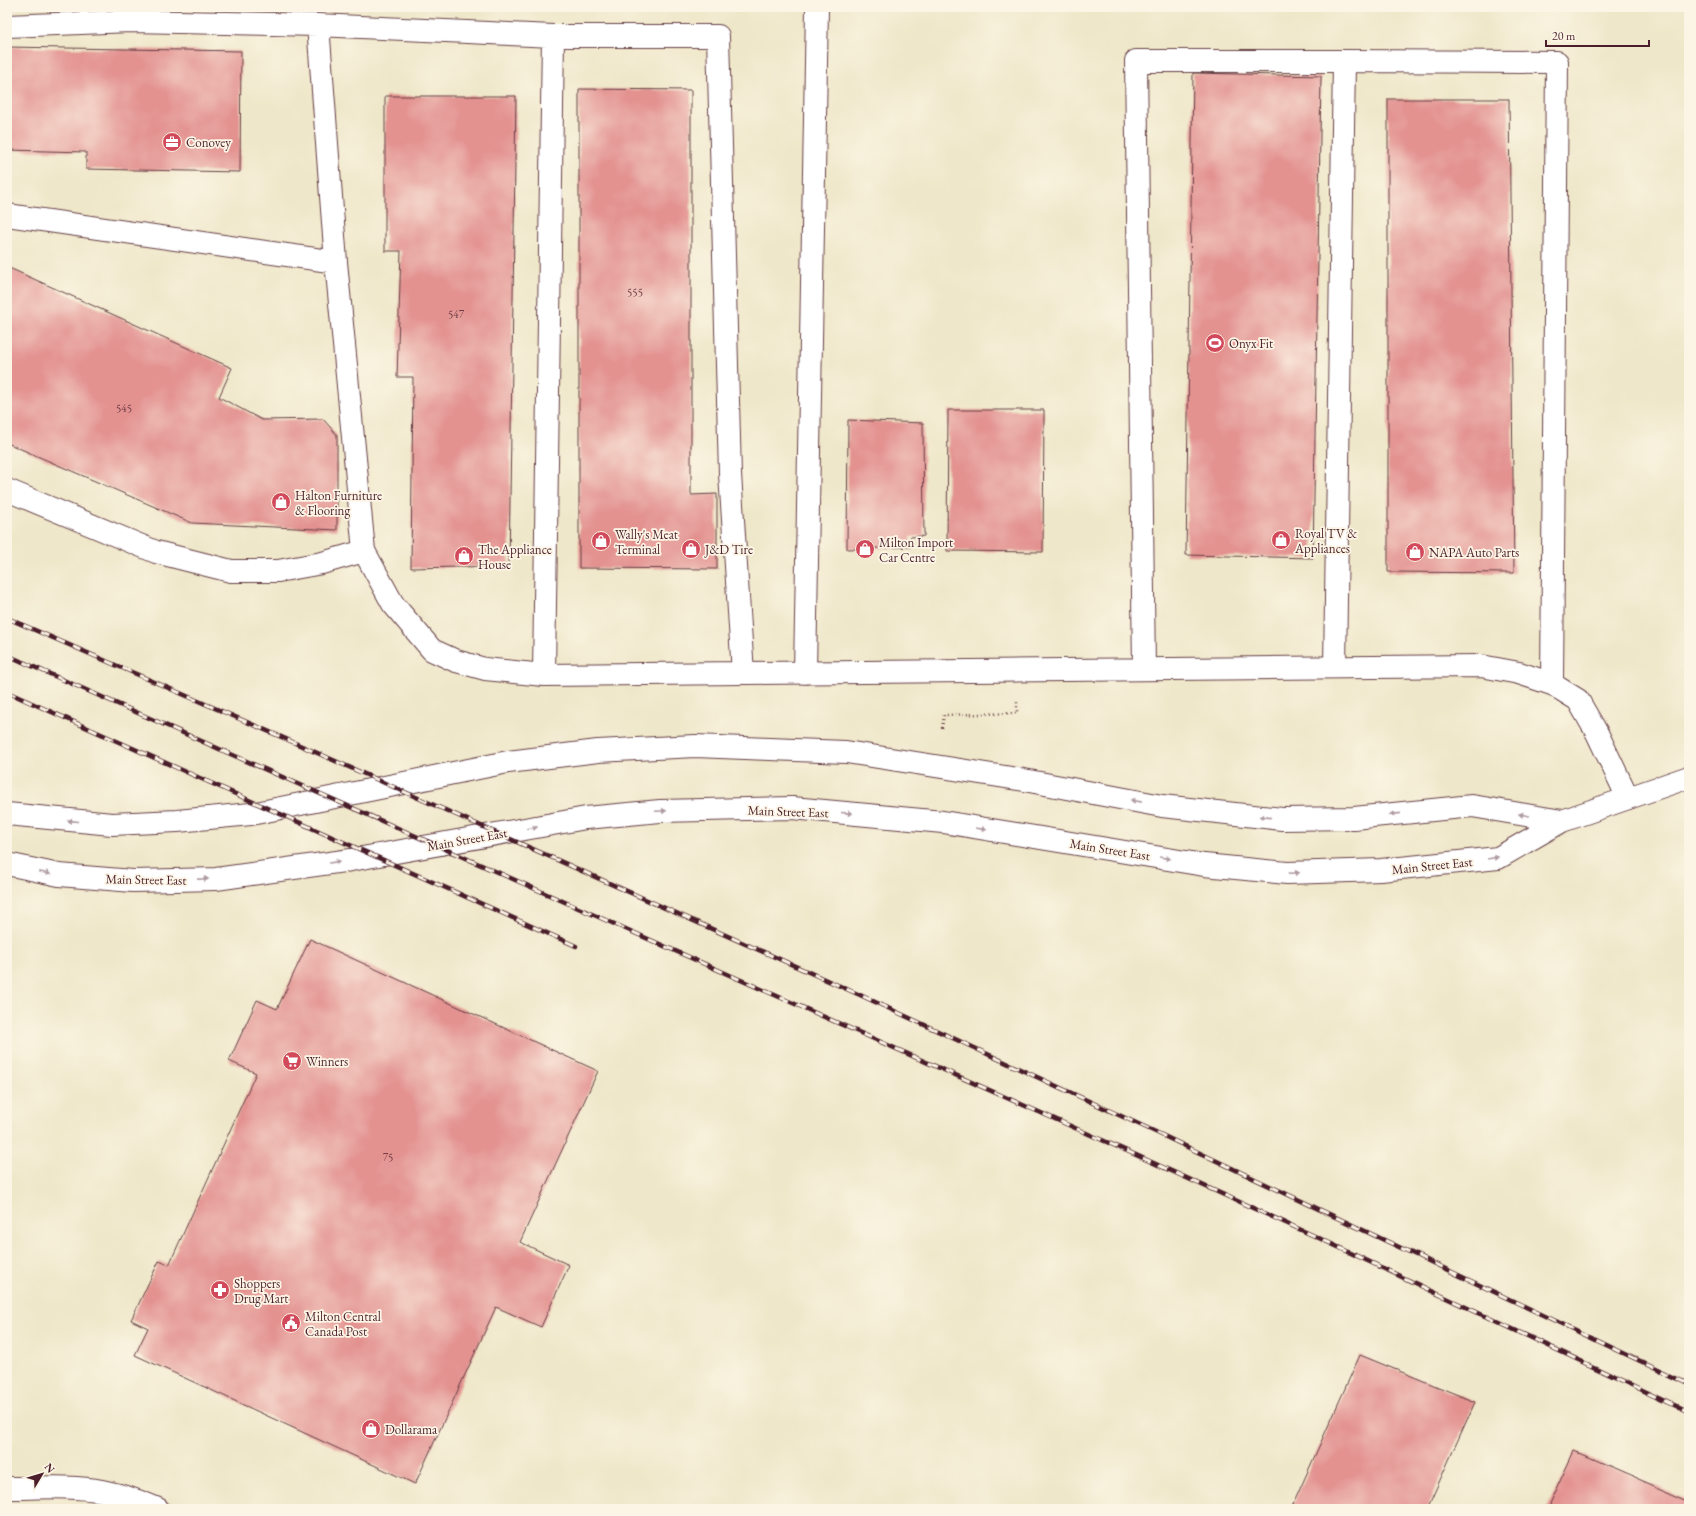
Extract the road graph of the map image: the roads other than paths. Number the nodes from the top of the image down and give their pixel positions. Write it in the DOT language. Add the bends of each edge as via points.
graph roads {
  1 [pos="817,7"];
  2 [pos="318,25"];
  3 [pos="7,26"];
  4 [pos="554,36"];
  5 [pos="1344,61"];
  6 [pos="7,215"];
  7 [pos="336,262"];
  8 [pos="7,490"];
  9 [pos="364,551"];
  10 [pos="1335,667"];
  11 [pos="1144,670"];
  12 [pos="744,673"];
  13 [pos="805,673"];
  14 [pos="544,675"];
  15 [pos="1552,684"];
  16 [pos="1689,777"];
  17 [pos="1628,798"];
  18 [pos="7,814"];
  19 [pos="1562,821"];
  20 [pos="7,864"];
  21 [pos="7,1488"];
  22 [pos="158,1509"];
  1 -- 13 [label="main road"];
  2 -- 3 [label="main road" via="131,21"];
  2 -- 4 [label="main road"];
  2 -- 7 [label="main road"];
  4 -- 12 [label="main road" via="718,36 730,474"];
  4 -- 14 [label="main road"];
  5 -- 10 [label="main road"];
  5 -- 11 [label="main road" via="1136,61"];
  5 -- 15 [label="main road" via="1557,62"];
  6 -- 7 [label="main road"];
  7 -- 9 [label="main road"];
  8 -- 9 [label="main road" via="156,552 231,571 278,572"];
  9 -- 14 [label="main road" via="392,604 432,650 456,661 485,669"];
  10 -- 11 [label="main road"];
  10 -- 15 [label="main road" via="1481,666 1519,673"];
  11 -- 13 [label="main road"];
  12 -- 13 [label="main road"];
  12 -- 14 [label="main road"];
  15 -- 17 [label="main road" via="1578,700"];
  16 -- 17 [label="main road, Main Street East"];
  17 -- 19 [label="main road, Main Street East"];
  19 -- 18 [label="main road, Main Street East, one-way" via="1472,806 1354,818 1282,819 1162,806 1024,780 846,752 695,746 598,751 508,762 251,814 184,821 112,824"];
  20 -- 19 [label="main road, Main Street East, one-way" via="59,876 125,880 216,879 352,860 586,818 660,811 792,808 943,822 1204,865 1295,873 1381,870 1498,858"];
  21 -- 22 [label="main road" via="102,1491 134,1499"];
}
